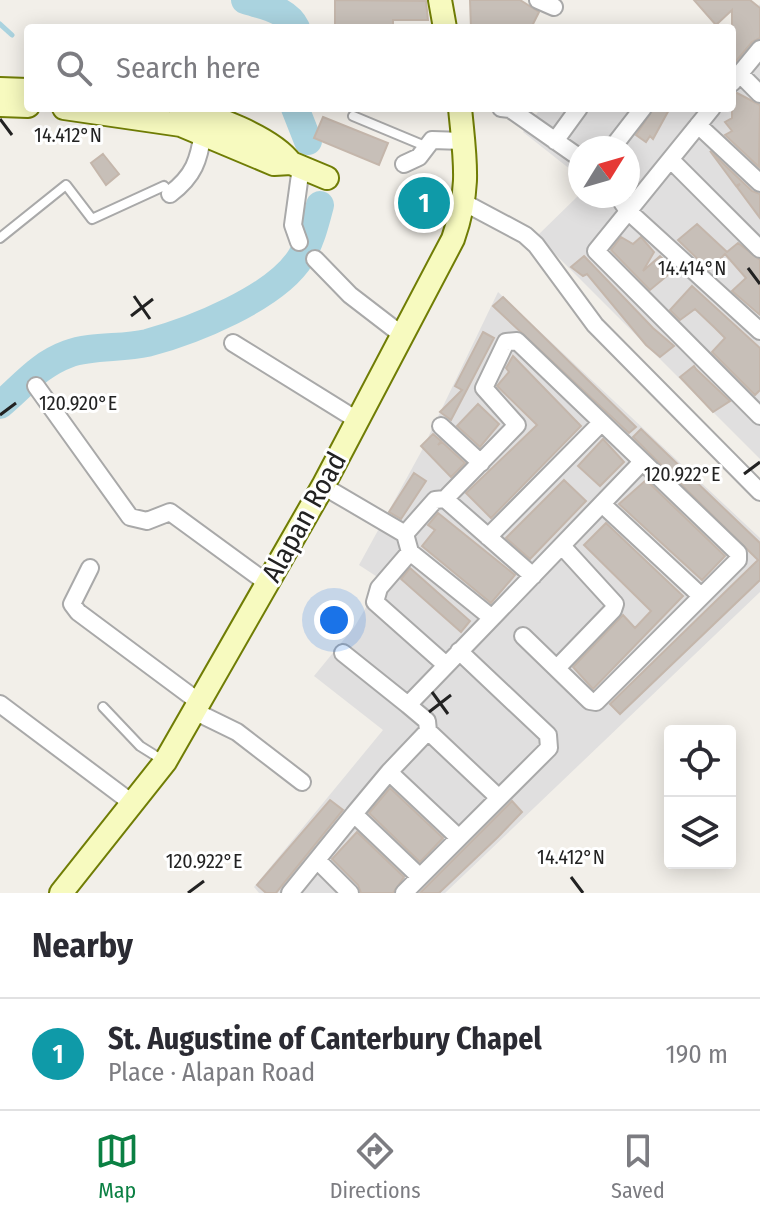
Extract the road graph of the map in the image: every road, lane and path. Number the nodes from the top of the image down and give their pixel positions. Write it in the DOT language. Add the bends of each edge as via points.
graph roads {
  1 [pos="440,0"];
  2 [pos="538,0"];
  3 [pos="554,7"];
  4 [pos="444,24"];
  5 [pos="760,49"];
  6 [pos="736,79"];
  7 [pos="0,89"];
  8 [pos="24,90"];
  9 [pos="760,94"];
  10 [pos="0,105"];
  11 [pos="24,106"];
  12 [pos="103,112"];
  13 [pos="194,112"];
  14 [pos="460,112"];
  15 [pos="514,112"];
  16 [pos="576,112"];
  17 [pos="640,112"];
  18 [pos="709,112"];
  19 [pos="353,116"];
  20 [pos="698,125"];
  21 [pos="203,132"];
  22 [pos="621,136"];
  23 [pos="463,141"];
  24 [pos="555,141"];
  25 [pos="425,146"];
  26 [pos="568,150"];
  27 [pos="672,161"];
  28 [pos="404,164"];
  29 [pos="296,165"];
  30 [pos="327,178"];
  31 [pos="760,183"];
  32 [pos="170,194"];
  33 [pos="473,207"];
  34 [pos="626,208"];
  35 [pos="628,211"];
  36 [pos="0,238"];
  37 [pos="299,242"];
  38 [pos="760,249"];
  39 [pos="315,259"];
  40 [pos="760,331"];
  41 [pos="402,335"];
  42 [pos="233,343"];
  43 [pos="36,386"];
  44 [pos="758,411"];
  45 [pos="357,420"];
  46 [pos="601,423"];
  47 [pos="441,426"];
  48 [pos="642,462"];
  49 [pos="481,463"];
  50 [pos="323,486"];
  51 [pos="760,492"];
  52 [pos="445,499"];
  53 [pos="602,504"];
  54 [pos="405,534"];
  55 [pos="488,537"];
  56 [pos="562,546"];
  57 [pos="410,552"];
  58 [pos="90,568"];
  59 [pos="533,576"];
  60 [pos="267,583"];
  61 [pos="701,596"];
  62 [pos="492,618"];
  63 [pos="523,636"];
  64 [pos="459,651"];
  65 [pos="343,653"];
  66 [pos="446,665"];
  67 [pos="557,668"];
  68 [pos="0,704"];
  69 [pos="408,705"];
  70 [pos="197,706"];
  71 [pos="103,707"];
  72 [pos="428,731"];
  73 [pos="165,762"];
  74 [pos="389,772"];
  75 [pos="302,782"];
  76 [pos="498,797"];
  77 [pos="132,803"];
  78 [pos="354,814"];
  79 [pos="458,837"];
  80 [pos="317,860"];
  81 [pos="420,877"];
  82 [pos="61,893"];
  83 [pos="290,893"];
  84 [pos="350,893"];
  85 [pos="404,893"];
  1 -- 4 [label="street"];
  2 -- 3 [label="street"];
  5 -- 6 [label="street"];
  6 -- 9 [label="street"];
  7 -- 8 [label="street"];
  10 -- 11 [label="street"];
  12 -- 21 [label="street"];
  13 -- 29 [label="street" via="281,150"];
  14 -- 23 [label="street, Alapan Road"];
  15 -- 24 [label="street"];
  16 -- 24 [label="street"];
  17 -- 22 [label="street"];
  18 -- 20 [label="street"];
  19 -- 25 [label="lane"];
  20 -- 27 [label="street"];
  20 -- 31 [label="street"];
  21 -- 29 [label="street" via="274,164"];
  21 -- 32 [label="street" via="196,166"];
  23 -- 25 [label="street" via="432,140"];
  23 -- 33 [label="street, Alapan Road"];
  24 -- 26 [label="street"];
  25 -- 28 [label="street" via="419,157"];
  27 -- 35 [label="street"];
  27 -- 38 [label="street"];
  29 -- 30 [label="street"];
  29 -- 37 [label="street" via="293,225"];
  32 -- 36 [label="lane" via="164,186 92,219 66,185"];
  33 -- 41 [label="street, Alapan Road"];
  33 -- 51 [label="street" via="536,245 595,325"];
  34 -- 35 [label="street"];
  35 -- 40 [label="street"];
  35 -- 44 [label="street" via="596,251"];
  39 -- 41 [label="street" via="350,295"];
  41 -- 45 [label="street, Alapan Road"];
  42 -- 45 [label="street"];
  43 -- 60 [label="street" via="130,517 147,521 170,512"];
  45 -- 50 [label="street, Alapan Road"];
  46 -- 48 [label="street"];
  46 -- 49 [label="street" via="511,340 484,388 517,425"];
  46 -- 55 [label="street"];
  47 -- 49 [label="street"];
  48 -- 53 [label="street"];
  48 -- 61 [label="street" via="738,553 738,560"];
  49 -- 52 [label="street"];
  50 -- 54 [label="street"];
  50 -- 60 [label="street, Alapan Road"];
  52 -- 54 [label="street" via="435,500"];
  52 -- 55 [label="street"];
  53 -- 56 [label="street"];
  53 -- 61 [label="street"];
  54 -- 57 [label="street"];
  55 -- 59 [label="street"];
  56 -- 59 [label="street"];
  56 -- 67 [label="street" via="615,604"];
  57 -- 62 [label="street"];
  57 -- 66 [label="street" via="379,588 375,602"];
  58 -- 70 [label="street" via="72,604 78,612"];
  59 -- 62 [label="street"];
  60 -- 70 [label="street, Alapan Road"];
  61 -- 67 [label="street" via="596,702"];
  62 -- 64 [label="street"];
  63 -- 67 [label="street"];
  64 -- 66 [label="street"];
  64 -- 76 [label="street" via="548,735 549,748"];
  65 -- 69 [label="street"];
  66 -- 69 [label="street"];
  68 -- 77 [label="street"];
  69 -- 72 [label="street" via="427,721"];
  70 -- 73 [label="street, Alapan Road"];
  70 -- 75 [label="street"];
  71 -- 73 [label="lane" via="140,746"];
  72 -- 74 [label="street"];
  72 -- 76 [label="street"];
  73 -- 77 [label="street, Alapan Road"];
  74 -- 78 [label="street"];
  74 -- 79 [label="street"];
  76 -- 79 [label="street"];
  77 -- 82 [label="street, Alapan Road"];
  78 -- 80 [label="street"];
  78 -- 81 [label="street"];
  79 -- 81 [label="street"];
  80 -- 83 [label="street"];
  80 -- 84 [label="street"];
  81 -- 85 [label="street"];
}
